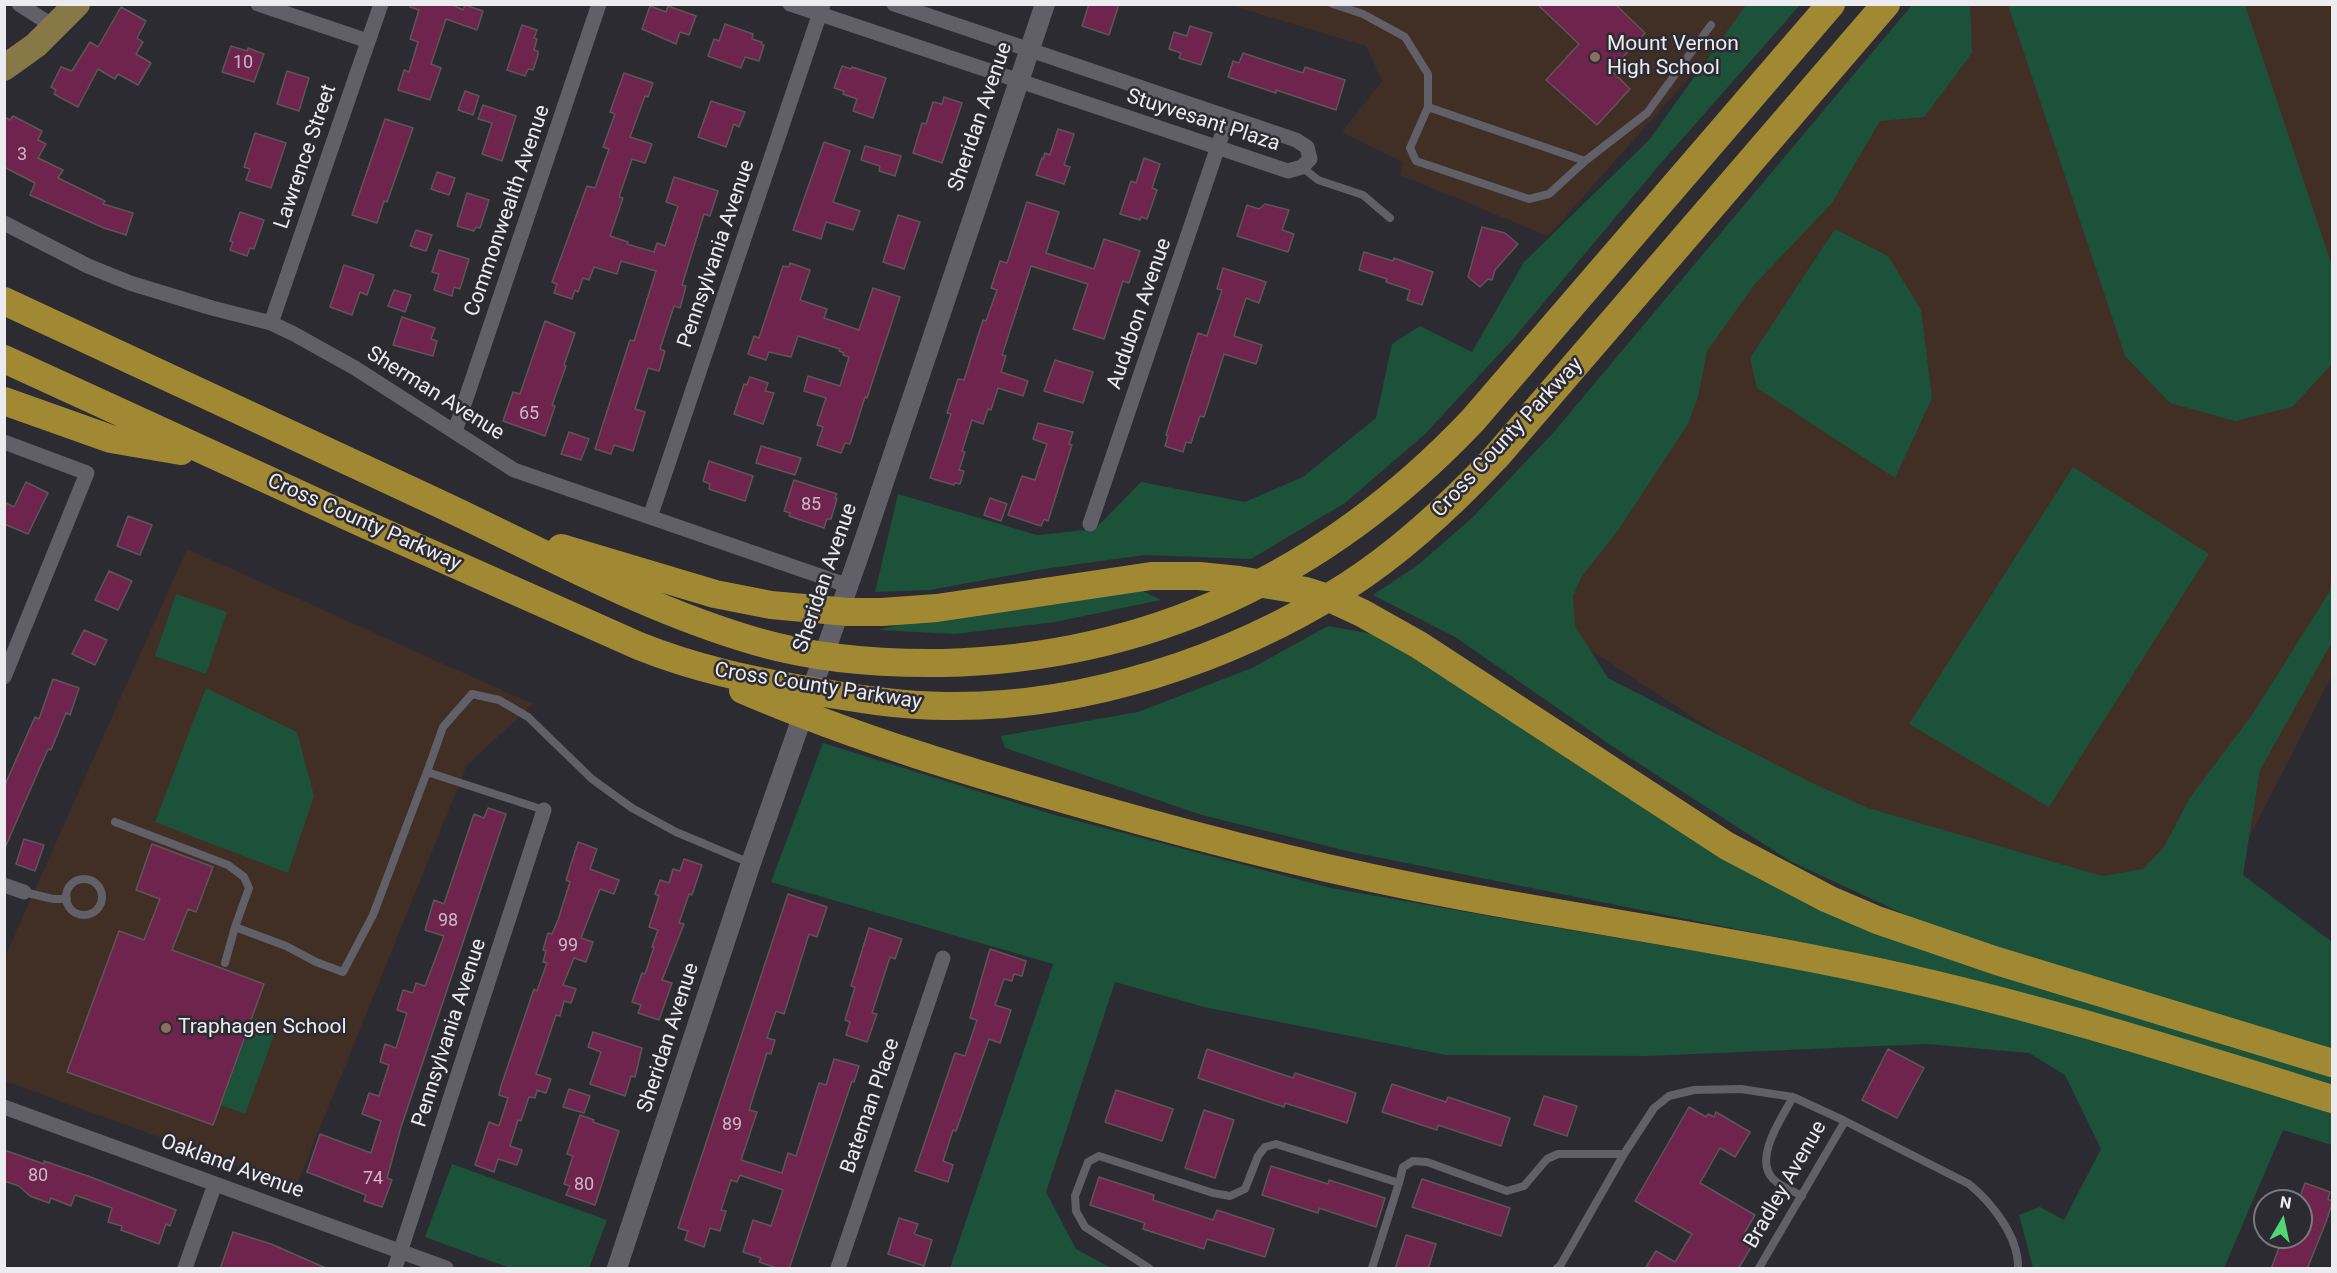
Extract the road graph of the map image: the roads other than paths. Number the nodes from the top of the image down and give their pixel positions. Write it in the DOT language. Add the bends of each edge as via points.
graph roads {
  1 [pos="19,4"];
  2 [pos="77,4"];
  3 [pos="258,4"];
  4 [pos="381,4"];
  5 [pos="600,4"];
  6 [pos="790,4"];
  7 [pos="894,4"];
  8 [pos="1045,4"];
  9 [pos="1333,4"];
  10 [pos="1357,4"];
  11 [pos="1831,4"];
  12 [pos="1886,4"];
  13 [pos="822,10"];
  14 [pos="1363,15"];
  15 [pos="1711,25"];
  16 [pos="56,28"];
  17 [pos="368,41"];
  18 [pos="1029,50"];
  19 [pos="4,68"];
  20 [pos="1018,81"];
  21 [pos="1428,107"];
  22 [pos="1228,117"];
  23 [pos="1218,148"];
  24 [pos="1585,161"];
  25 [pos="1302,167"];
  26 [pos="1390,218"];
  27 [pos="4,224"];
  28 [pos="4,301"];
  29 [pos="271,323"];
  30 [pos="4,359"];
  31 [pos="4,401"];
  32 [pos="455,431"];
  33 [pos="4,442"];
  34 [pos="221,458"];
  35 [pos="650,517"];
  36 [pos="1090,524"];
  37 [pos="496,530"];
  38 [pos="849,585"];
  39 [pos="6,667"];
  40 [pos="778,695"];
  41 [pos="427,772"];
  42 [pos="544,810"];
  43 [pos="115,822"];
  44 [pos="751,863"];
  45 [pos="4,885"];
  46 [pos="24,892"];
  47 [pos="67,899"];
  48 [pos="235,927"];
  49 [pos="943,958"];
  50 [pos="225,963"];
  51 [pos="2332,1063"];
  52 [pos="1793,1097"];
  53 [pos="2332,1099"];
  54 [pos="4,1107"];
  55 [pos="1845,1120"];
  56 [pos="1624,1154"];
  57 [pos="1399,1183"];
  58 [pos="216,1184"];
  59 [pos="1802,1196"];
  60 [pos="401,1252"];
  61 [pos="185,1269"];
  62 [pos="395,1269"];
  63 [pos="446,1269"];
  64 [pos="617,1269"];
  65 [pos="838,1269"];
  66 [pos="1149,1269"];
  67 [pos="1372,1269"];
  68 [pos="1557,1269"];
  69 [pos="1759,1269"];
  70 [pos="2018,1269"];
  1 -- 16 [label="street"];
  2 -- 16 [label="main road"];
  3 -- 17 [label="street"];
  4 -- 17 [label="street, Lawrence Street"];
  5 -- 32 [label="street, Commonwealth Avenue"];
  6 -- 13 [label="street, Stuyvesant Plaza"];
  7 -- 18 [label="street, Stuyvesant Plaza"];
  8 -- 18 [label="street, Sheridan Avenue"];
  9 -- 14 [label="lane"];
  10 -- 14 [label="lane"];
  11 -- 37 [label="highway, Cross County Parkway" via="1455,438 1409,483 1294,566 1157,627 1049,654 956,662 850,659 793,650 721,631 655,606"];
  12 -- 40 [label="highway, Cross County Parkway" via="1497,457 1431,523 1348,585 1296,617 1227,648 1137,679 1070,694 965,706 837,695"];
  13 -- 20 [label="street, Stuyvesant Plaza"];
  13 -- 35 [label="street, Pennsylvania Avenue"];
  14 -- 21 [label="lane" via="1405,37 1428,74"];
  15 -- 24 [label="lane" via="1647,113"];
  16 -- 19 [label="main road"];
  17 -- 29 [label="street, Lawrence Street"];
  18 -- 20 [label="street, Sheridan Avenue"];
  18 -- 22 [label="street, Stuyvesant Plaza"];
  20 -- 23 [label="street, Stuyvesant Plaza"];
  20 -- 38 [label="street, Sheridan Avenue"];
  21 -- 24 [label="lane"];
  21 -- 24 [label="lane" via="1410,148 1416,161 1529,199 1549,194"];
  22 -- 23 [label="street, Audubon Avenue"];
  22 -- 25 [label="street, Stuyvesant Plaza" via="1307,147 1310,159"];
  23 -- 25 [label="street, Stuyvesant Plaza" via="1288,171"];
  23 -- 36 [label="street, Audubon Avenue"];
  25 -- 26 [label="lane" via="1318,180 1363,195"];
  27 -- 29 [label="street, Sherman Avenue" via="130,283"];
  28 -- 37 [label="highway, Cross County Parkway"];
  29 -- 32 [label="street, Sherman Avenue" via="315,344"];
  30 -- 34 [label="highway, Cross County Parkway"];
  31 -- 34 [label="highway" via="111,439"];
  32 -- 35 [label="street, Sherman Avenue" via="514,470"];
  33 -- 39 [label="street" via="87,473"];
  34 -- 40 [label="highway, Cross County Parkway" via="669,658"];
  35 -- 38 [label="street, Sherman Avenue"];
  37 -- 51 [label="highway" via="715,594 806,609 868,613 956,606 1151,576 1239,579 1306,591 1362,613 1419,645 1717,840 1828,899 1935,941"];
  38 -- 44 [label="street, Sheridan Avenue"];
  40 -- 53 [label="highway" via="828,725 1039,792 1263,853 1454,894 1811,958 1953,988 2080,1021"];
  41 -- 42 [label="lane"];
  41 -- 44 [label="lane" via="444,727 472,694 499,700 528,717 592,779 633,808 676,832"];
  41 -- 48 [label="lane" via="373,915 343,972"];
  42 -- 60 [label="street, Pennsylvania Avenue"];
  43 -- 48 [label="lane" via="228,865 244,877 249,888"];
  44 -- 64 [label="street, Sheridan Avenue"];
  45 -- 46 [label="street"];
  46 -- 47 [label="lane"];
  47 -- 47 [label="lane" via="76,912 88,914 98,908 102,897 98,885 82,879 72,883"];
  48 -- 50 [label="lane"];
  49 -- 65 [label="street, Bateman Place"];
  52 -- 55 [label="lane"];
  52 -- 56 [label="lane" via="1742,1089 1694,1090 1669,1096 1654,1108"];
  52 -- 59 [label="lane" via="1767,1148 1765,1166 1773,1179"];
  54 -- 58 [label="street, Oakland Avenue"];
  55 -- 59 [label="lane, Bradley Avenue"];
  55 -- 70 [label="lane" via="1969,1184 1984,1196 2009,1232"];
  56 -- 57 [label="lane" via="1558,1154 1547,1159 1524,1186 1507,1191 1427,1162 1413,1161 1403,1167"];
  56 -- 68 [label="lane"];
  57 -- 66 [label="lane" via="1276,1144 1264,1147 1245,1189 1230,1196 1099,1156 1088,1162 1074,1196 1076,1211 1085,1227"];
  57 -- 67 [label="lane"];
  58 -- 60 [label="street, Oakland Avenue"];
  58 -- 61 [label="street"];
  59 -- 69 [label="lane, Bradley Avenue"];
  60 -- 62 [label="street, Pennsylvania Avenue"];
  60 -- 63 [label="street, Oakland Avenue"];
}
